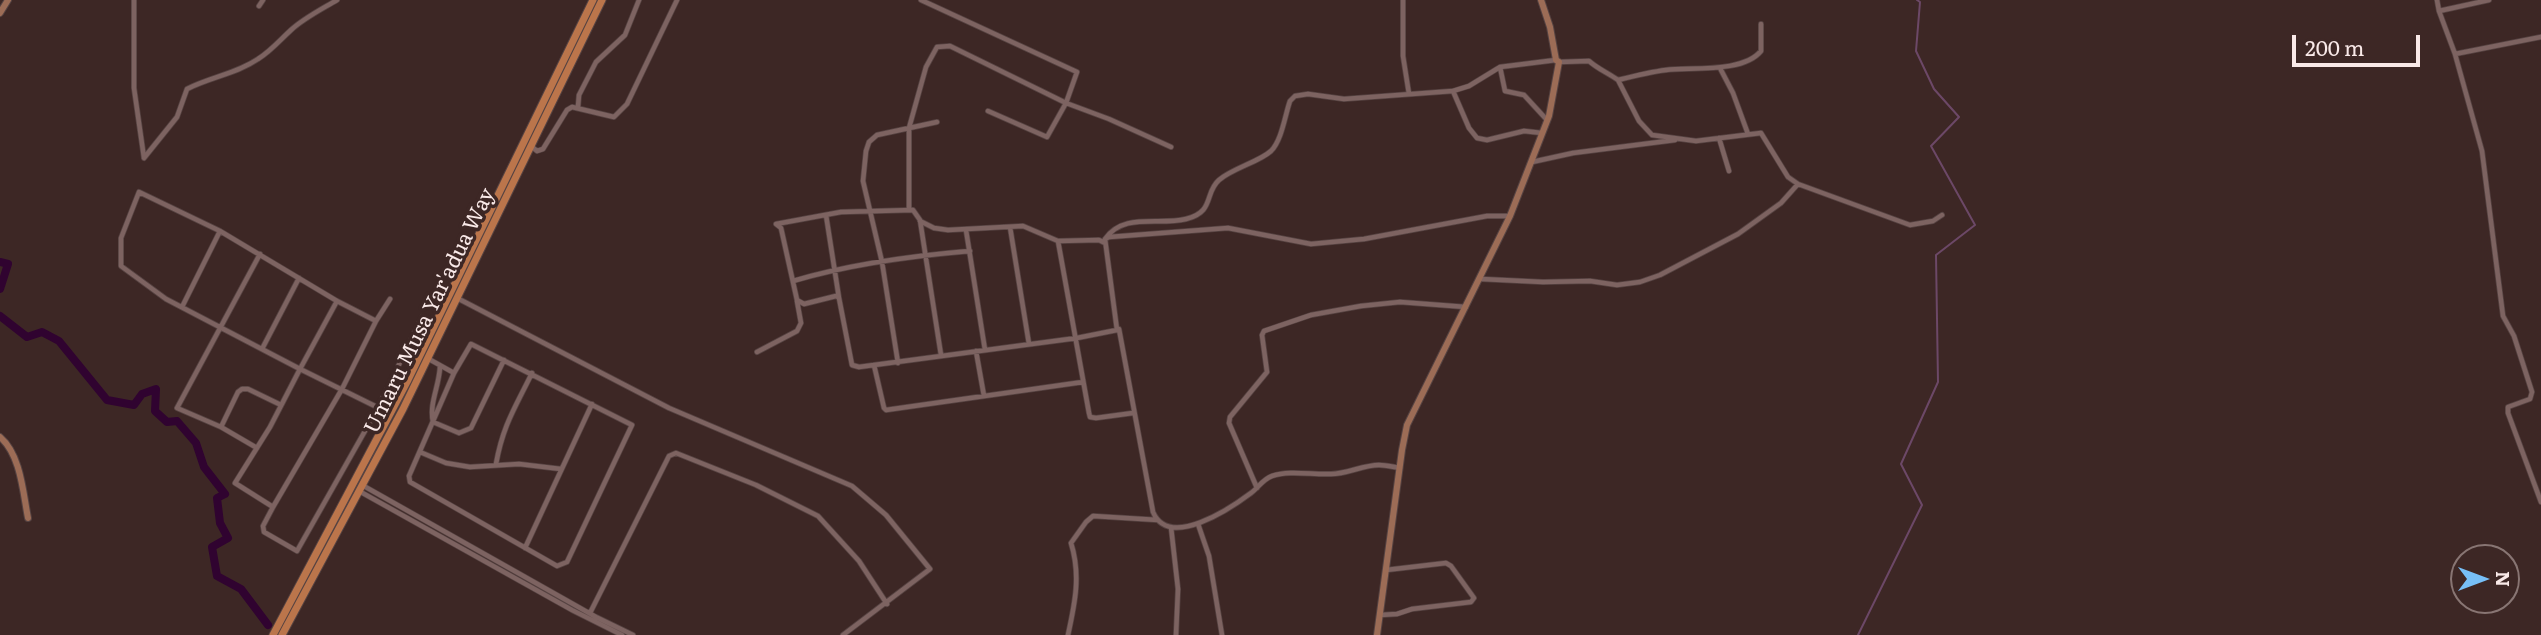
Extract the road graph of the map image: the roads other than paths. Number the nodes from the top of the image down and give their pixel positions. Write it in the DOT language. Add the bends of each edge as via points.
graph roads {
  1 [pos="8,0"];
  2 [pos="134,0"];
  3 [pos="263,0"];
  4 [pos="337,0"];
  5 [pos="593,0"];
  6 [pos="602,0"];
  7 [pos="639,0"];
  8 [pos="677,0"];
  9 [pos="921,0"];
  10 [pos="1403,0"];
  11 [pos="1541,0"];
  12 [pos="2437,0"];
  13 [pos="2489,0"];
  14 [pos="259,6"];
  15 [pos="2439,11"];
  16 [pos="0,13"];
  17 [pos="1761,24"];
  18 [pos="2541,37"];
  19 [pos="2455,54"];
  20 [pos="1557,61"];
  21 [pos="1500,67"];
  22 [pos="1720,69"];
  23 [pos="1618,80"];
  24 [pos="1453,91"];
  25 [pos="1409,94"];
  26 [pos="1066,103"];
  27 [pos="578,107"];
  28 [pos="988,111"];
  29 [pos="1547,120"];
  30 [pos="937,122"];
  31 [pos="909,128"];
  32 [pos="1542,132"];
  33 [pos="1748,134"];
  34 [pos="1719,138"];
  35 [pos="1682,139"];
  36 [pos="531,146"];
  37 [pos="1171,147"];
  38 [pos="1531,162"];
  39 [pos="1729,171"];
  40 [pos="1798,184"];
  41 [pos="909,208"];
  42 [pos="871,212"];
  43 [pos="826,215"];
  44 [pos="1942,215"];
  45 [pos="1510,216"];
  46 [pos="920,220"];
  47 [pos="1010,227"];
  48 [pos="966,230"];
  49 [pos="220,231"];
  50 [pos="1059,241"];
  51 [pos="1105,241"];
  52 [pos="970,251"];
  53 [pos="260,254"];
  54 [pos="924,255"];
  55 [pos="882,262"];
  56 [pos="834,268"];
  57 [pos="299,278"];
  58 [pos="1481,279"];
  59 [pos="793,281"];
  60 [pos="457,298"];
  61 [pos="839,298"];
  62 [pos="390,299"];
  63 [pos="337,300"];
  64 [pos="797,300"];
  65 [pos="181,307"];
  66 [pos="1466,307"];
  67 [pos="422,317"];
  68 [pos="376,321"];
  69 [pos="222,328"];
  70 [pos="1118,328"];
  71 [pos="1077,338"];
  72 [pos="1028,344"];
  73 [pos="262,349"];
  74 [pos="985,349"];
  75 [pos="976,351"];
  76 [pos="757,352"];
  77 [pos="941,355"];
  78 [pos="427,358"];
  79 [pos="504,360"];
  80 [pos="898,363"];
  81 [pos="874,365"];
  82 [pos="440,367"];
  83 [pos="300,369"];
  84 [pos="454,373"];
  85 [pos="532,373"];
  86 [pos="412,382"];
  87 [pos="1083,382"];
  88 [pos="342,389"];
  89 [pos="984,396"];
  90 [pos="592,404"];
  91 [pos="281,405"];
  92 [pos="378,408"];
  93 [pos="1133,413"];
  94 [pos="391,414"];
  95 [pos="433,422"];
  96 [pos="221,427"];
  97 [pos="0,437"];
  98 [pos="257,448"];
  99 [pos="420,452"];
  100 [pos="496,464"];
  101 [pos="1400,468"];
  102 [pos="561,469"];
  103 [pos="361,488"];
  104 [pos="1256,488"];
  105 [pos="2541,502"];
  106 [pos="273,507"];
  107 [pos="28,518"];
  108 [pos="1158,520"];
  109 [pos="1198,524"];
  110 [pos="1171,527"];
  111 [pos="525,548"];
  112 [pos="1386,570"];
  113 [pos="887,604"];
  114 [pos="590,613"];
  115 [pos="1380,615"];
  116 [pos="273,635"];
  117 [pos="282,635"];
  118 [pos="622,635"];
  119 [pos="633,635"];
  120 [pos="843,635"];
  121 [pos="1068,635"];
  122 [pos="1176,635"];
  123 [pos="1222,635"];
  124 [pos="1377,635"];
  1 -- 16 [label="street"];
  2 -- 4 [label="street" via="134,88 144,158 177,117 187,89 257,60 292,28"];
  3 -- 14 [label="street"];
  5 -- 86 [label="main road, Umaru Musa Yar'adua Way"];
  6 -- 36 [label="main road, Umaru Musa Yar'adua Way"];
  7 -- 27 [label="street" via="625,34 596,62 579,95"];
  8 -- 27 [label="street" via="627,104 614,117"];
  9 -- 26 [label="street" via="1077,72"];
  10 -- 25 [label="street" via="1402,56"];
  11 -- 20 [label="street"];
  12 -- 15 [label="street"];
  13 -- 15 [label="street"];
  15 -- 19 [label="street"];
  17 -- 22 [label="street" via="1760,54"];
  18 -- 19 [label="street"];
  19 -- 105 [label="street" via="2482,151 2503,316 2532,392 2530,399 2508,407 2508,413"];
  20 -- 21 [label="street"];
  20 -- 23 [label="street" via="1589,61"];
  20 -- 29 [label="street"];
  21 -- 24 [label="street"];
  21 -- 29 [label="street" via="1505,91 1524,95"];
  22 -- 23 [label="street" via="1667,70"];
  22 -- 33 [label="street"];
  23 -- 35 [label="street" via="1646,129 1653,135"];
  24 -- 25 [label="street"];
  24 -- 32 [label="street" via="1477,138"];
  25 -- 51 [label="street" via="1344,99 1321,94 1295,96 1272,150 1218,180 1205,208 1196,215 1122,225 1111,230"];
  26 -- 28 [label="street" via="1047,137"];
  26 -- 31 [label="street" via="950,46 937,47 926,67"];
  26 -- 37 [label="street"];
  27 -- 36 [label="street" via="567,110 543,149"];
  29 -- 32 [label="street"];
  30 -- 31 [label="street"];
  31 -- 41 [label="street"];
  31 -- 42 [label="street" via="877,135 869,142 863,181"];
  32 -- 38 [label="street"];
  33 -- 34 [label="street"];
  33 -- 40 [label="street" via="1761,133 1788,177"];
  34 -- 35 [label="street"];
  34 -- 39 [label="street"];
  35 -- 38 [label="street"];
  36 -- 60 [label="main road, Umaru Musa Yar'adua Way"];
  38 -- 45 [label="street"];
  40 -- 44 [label="street" via="1910,225"];
  40 -- 58 [label="street" via="1781,203 1738,234 1640,282"];
  41 -- 42 [label="street"];
  41 -- 46 [label="street"];
  42 -- 43 [label="street"];
  42 -- 55 [label="street"];
  43 -- 56 [label="street"];
  43 -- 59 [label="street" via="776,224 781,228"];
  45 -- 51 [label="street" via="1311,244 1228,228"];
  45 -- 58 [label="street"];
  46 -- 48 [label="street" via="934,228"];
  46 -- 54 [label="street"];
  47 -- 48 [label="street"];
  47 -- 50 [label="street" via="1030,228"];
  47 -- 72 [label="street"];
  48 -- 52 [label="street"];
  49 -- 53 [label="street"];
  49 -- 65 [label="street"];
  49 -- 65 [label="street" via="139,192 121,238 121,265"];
  50 -- 51 [label="street"];
  50 -- 71 [label="street"];
  51 -- 70 [label="street"];
  52 -- 54 [label="street"];
  52 -- 74 [label="street"];
  53 -- 57 [label="street"];
  53 -- 69 [label="street"];
  54 -- 55 [label="street"];
  54 -- 77 [label="street"];
  55 -- 56 [label="street"];
  55 -- 80 [label="street"];
  56 -- 59 [label="street"];
  56 -- 61 [label="street"];
  57 -- 63 [label="street"];
  57 -- 73 [label="street"];
  58 -- 66 [label="street"];
  59 -- 64 [label="street"];
  60 -- 78 [label="main road, Umaru Musa Yar'adua Way"];
  60 -- 113 [label="street" via="669,408 852,486 886,515 930,569"];
  61 -- 64 [label="street" via="804,304"];
  61 -- 81 [label="street" via="852,365"];
  62 -- 68 [label="street"];
  63 -- 68 [label="street"];
  63 -- 83 [label="street"];
  64 -- 76 [label="street" via="802,323 797,331"];
  65 -- 69 [label="street"];
  66 -- 101 [label="street" via="1410,418"];
  66 -- 104 [label="street" via="1400,302 1361,306 1311,315 1264,331 1267,372 1229,423"];
  67 -- 92 [label="street"];
  68 -- 88 [label="street"];
  69 -- 73 [label="street"];
  69 -- 96 [label="street" via="177,408"];
  70 -- 71 [label="street"];
  70 -- 93 [label="street"];
  71 -- 72 [label="street"];
  71 -- 87 [label="street"];
  72 -- 74 [label="street"];
  73 -- 83 [label="street"];
  74 -- 75 [label="street"];
  75 -- 77 [label="street"];
  75 -- 89 [label="street"];
  77 -- 80 [label="street"];
  78 -- 82 [label="street"];
  78 -- 86 [label="main road, Umaru Musa Yar'adua Way"];
  79 -- 84 [label="street" via="471,344"];
  79 -- 85 [label="street"];
  79 -- 95 [label="street" via="471,428 458,433"];
  80 -- 81 [label="street"];
  81 -- 89 [label="street" via="886,410"];
  82 -- 84 [label="street"];
  82 -- 95 [label="street" via="430,409"];
  83 -- 88 [label="street"];
  83 -- 91 [label="street"];
  84 -- 95 [label="street"];
  85 -- 90 [label="street"];
  85 -- 100 [label="street" via="510,413"];
  86 -- 94 [label="main road, Umaru Musa Yar'adua Way"];
  86 -- 103 [label="main road, Umaru Musa Yar'adua Way"];
  87 -- 89 [label="street"];
  87 -- 93 [label="street" via="1090,417"];
  88 -- 92 [label="street"];
  88 -- 106 [label="street"];
  90 -- 102 [label="street"];
  90 -- 111 [label="street" via="632,425 617,459 567,562 557,566"];
  91 -- 96 [label="street" via="242,389"];
  91 -- 98 [label="street"];
  92 -- 94 [label="street"];
  92 -- 106 [label="street" via="297,551 264,532"];
  93 -- 108 [label="street"];
  94 -- 116 [label="main road, Umaru Musa Yar'adua Way"];
  95 -- 99 [label="street"];
  96 -- 98 [label="street"];
  97 -- 107 [label="street" via="15,464"];
  98 -- 106 [label="street" via="235,483"];
  99 -- 100 [label="street" via="470,467"];
  99 -- 111 [label="street" via="410,482"];
  100 -- 102 [label="street"];
  101 -- 104 [label="street" via="1379,465 1331,474 1279,475"];
  101 -- 112 [label="street"];
  102 -- 111 [label="street"];
  103 -- 114 [label="street"];
  103 -- 117 [label="main road, Umaru Musa Yar'adua Way"];
  103 -- 118 [label="street"];
  104 -- 109 [label="street"];
  108 -- 110 [label="street"];
  108 -- 121 [label="street" via="1093,516 1071,541 1077,561 1077,590"];
  109 -- 110 [label="street"];
  109 -- 123 [label="street" via="1209,556"];
  110 -- 122 [label="street" via="1177,579"];
  112 -- 115 [label="street"];
  112 -- 115 [label="street" via="1446,563 1474,598"];
  113 -- 114 [label="street" via="859,561 818,516 677,453 669,456"];
  113 -- 120 [label="street"];
  114 -- 119 [label="street"];
  115 -- 124 [label="street"];
}
